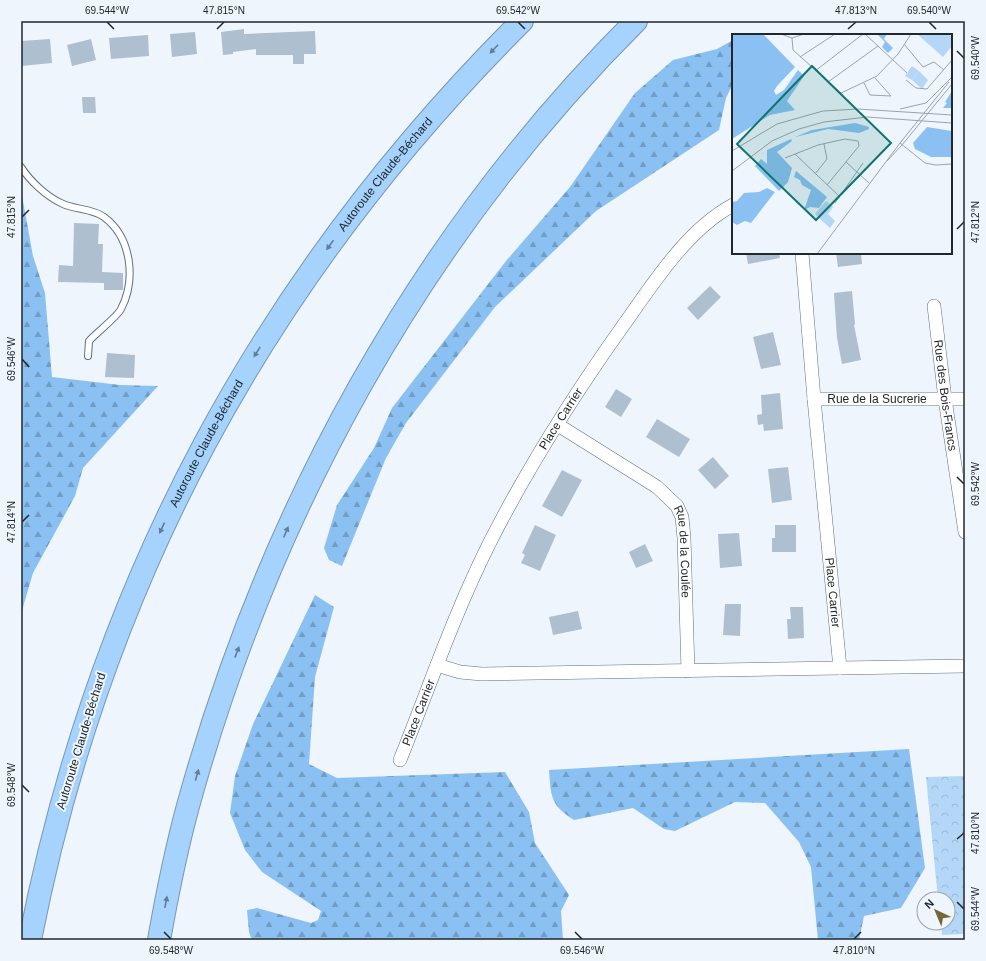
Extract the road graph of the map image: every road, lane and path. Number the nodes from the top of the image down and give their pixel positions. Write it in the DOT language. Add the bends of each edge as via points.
graph roads {
  1 [pos="636,21"];
  2 [pos="518,24"];
  3 [pos="21,166"];
  4 [pos="732,206"];
  5 [pos="802,254"];
  6 [pos="934,306"];
  7 [pos="88,356"];
  8 [pos="814,399"];
  9 [pos="945,399"];
  10 [pos="965,399"];
  11 [pos="558,426"];
  12 [pos="965,532"];
  13 [pos="437,665"];
  14 [pos="965,666"];
  15 [pos="840,668"];
  16 [pos="688,671"];
  17 [pos="400,760"];
  18 [pos="30,940"];
  19 [pos="159,940"];
  19 -- 1 [label="highway, one-way" via="187,808 209,734 258,596 326,446 388,337 467,219 544,122"];
  2 -- 18 [label="highway, Autoroute Claude-Béchard, one-way" via="430,118 352,214 273,326 208,436 135,589 92,701 54,832"];
  3 -- 7 [label="lane" via="34,184 62,204 82,208 104,217 117,231 129,257 131,274 121,310 89,341"];
  4 -- 11 [label="street, Place Carrier" via="703,228 664,270 605,351"];
  5 -- 8 [label="street, Place Carrier"];
  6 -- 9 [label="street, Rue des Bois-Francs"];
  8 -- 9 [label="street, Rue de la Sucrerie"];
  8 -- 15 [label="street, Place Carrier"];
  9 -- 10 [label="street, Rue de la Sucrerie"];
  9 -- 12 [label="street, Rue des Bois-Francs"];
  11 -- 13 [label="street, Place Carrier" via="532,466 495,534"];
  11 -- 16 [label="street, Rue de la Coulée" via="657,488 677,506 682,517 684,538"];
  13 -- 16 [label="street, Place Carrier" via="471,674"];
  13 -- 17 [label="street, Place Carrier"];
  14 -- 15 [label="street, Place Carrier"];
  15 -- 16 [label="street, Place Carrier"];
}
